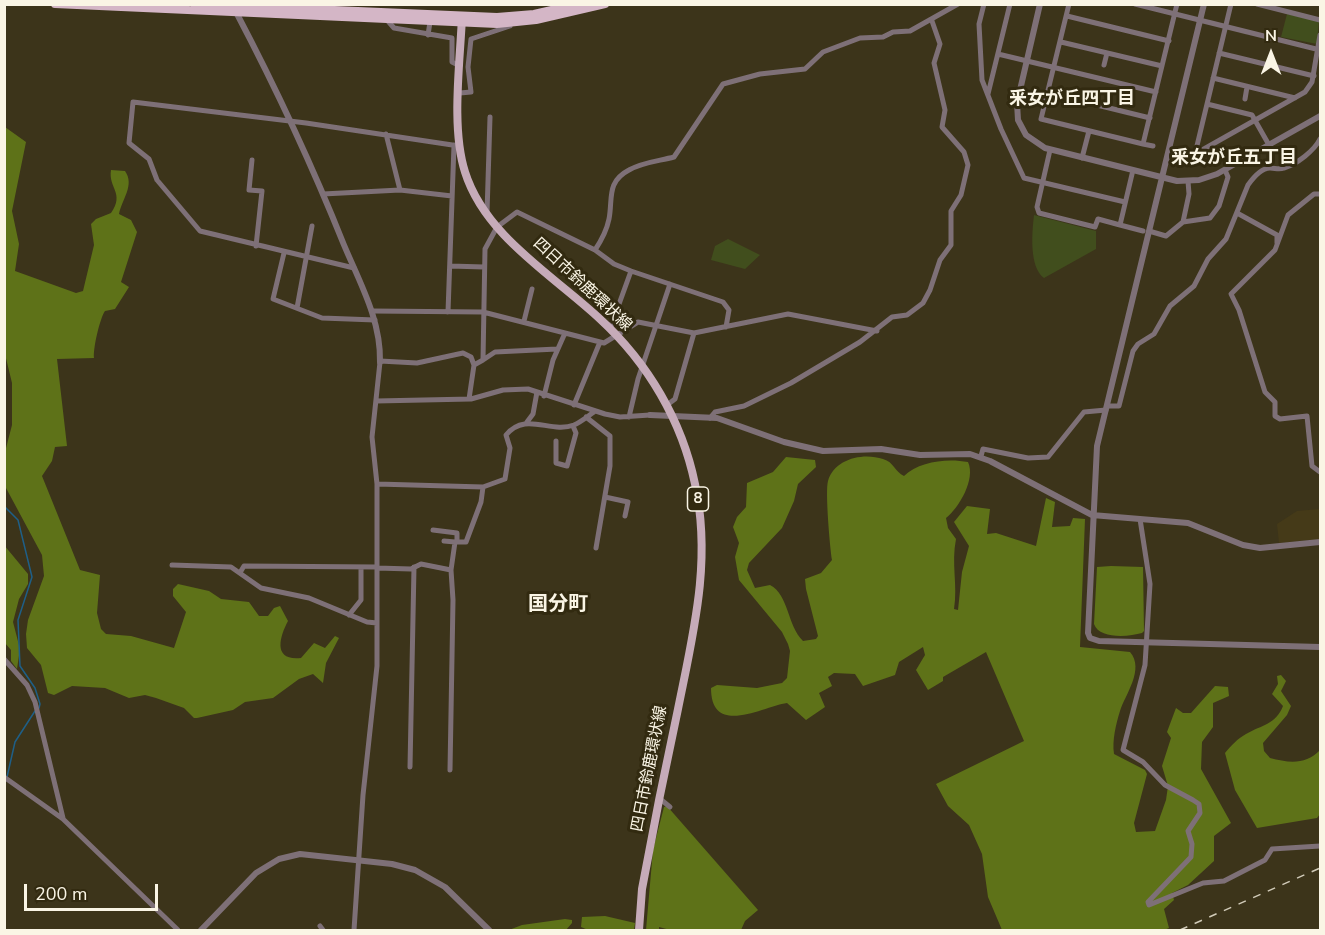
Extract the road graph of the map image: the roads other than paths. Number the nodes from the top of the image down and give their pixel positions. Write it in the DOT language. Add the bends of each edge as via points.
graph roads {
  1 [pos="55,4"];
  2 [pos="195,4"];
  3 [pos="578,4"];
  4 [pos="605,4"];
  5 [pos="958,4"];
  6 [pos="984,4"];
  7 [pos="1010,4"];
  8 [pos="1040,4"];
  9 [pos="1070,4"];
  10 [pos="1135,4"];
  11 [pos="1178,4"];
  12 [pos="1204,4"];
  13 [pos="1231,4"];
  14 [pos="1257,4"];
  15 [pos="70,5"];
  16 [pos="155,7"];
  17 [pos="233,8"];
  18 [pos="564,11"];
  19 [pos="1175,15"];
  20 [pos="1067,16"];
  21 [pos="535,17"];
  22 [pos="387,20"];
  23 [pos="461,20"];
  24 [pos="1320,20"];
  25 [pos="932,21"];
  26 [pos="1200,21"];
  27 [pos="430,22"];
  28 [pos="522,22"];
  29 [pos="1225,27"];
  30 [pos="1320,34"];
  31 [pos="428,35"];
  32 [pos="1169,41"];
  33 [pos="1060,42"];
  34 [pos="1319,50"];
  35 [pos="1107,53"];
  36 [pos="1219,53"];
  37 [pos="998,54"];
  38 [pos="1027,61"];
  39 [pos="1104,65"];
  40 [pos="460,66"];
  41 [pos="1162,66"];
  42 [pos="1054,67"];
  43 [pos="1314,76"];
  44 [pos="1213,78"];
  45 [pos="1247,87"];
  46 [pos="1156,92"];
  47 [pos="460,93"];
  48 [pos="1048,93"];
  49 [pos="988,96"];
  50 [pos="1295,98"];
  51 [pos="1245,99"];
  52 [pos="1207,104"];
  53 [pos="1320,116"];
  54 [pos="490,117"];
  55 [pos="1150,118"];
  56 [pos="1255,121"];
  57 [pos="292,122"];
  58 [pos="1089,131"];
  59 [pos="386,134"];
  60 [pos="1320,139"];
  61 [pos="1143,144"];
  62 [pos="457,145"];
  63 [pos="1153,146"];
  64 [pos="1269,146"];
  65 [pos="1050,150"];
  66 [pos="1082,158"];
  67 [pos="252,160"];
  68 [pos="1133,170"];
  69 [pos="1225,170"];
  70 [pos="1162,177"];
  71 [pos="1188,181"];
  72 [pos="1042,182"];
  73 [pos="400,190"];
  74 [pos="323,194"];
  75 [pos="1320,194"];
  76 [pos="452,195"];
  77 [pos="1125,202"];
  78 [pos="1237,213"];
  79 [pos="487,215"];
  80 [pos="1182,222"];
  81 [pos="1120,225"];
  82 [pos="312,226"];
  83 [pos="497,227"];
  84 [pos="1146,231"];
  85 [pos="1278,244"];
  86 [pos="256,246"];
  87 [pos="595,249"];
  88 [pos="284,253"];
  89 [pos="306,258"];
  90 [pos="450,266"];
  91 [pos="484,267"];
  92 [pos="354,268"];
  93 [pos="631,271"];
  94 [pos="670,284"];
  95 [pos="532,289"];
  96 [pos="297,308"];
  97 [pos="372,311"];
  98 [pos="448,312"];
  99 [pos="483,312"];
  100 [pos="375,320"];
  101 [pos="524,321"];
  102 [pos="657,325"];
  103 [pos="726,327"];
  104 [pos="877,331"];
  105 [pos="614,332"];
  106 [pos="565,333"];
  107 [pos="694,333"];
  108 [pos="600,342"];
  109 [pos="557,349"];
  110 [pos="548,351"];
  111 [pos="483,360"];
  112 [pos="553,360"];
  113 [pos="380,361"];
  114 [pos="474,365"];
  115 [pos="643,366"];
  116 [pos="537,392"];
  117 [pos="544,396"];
  118 [pos="469,399"];
  119 [pos="376,401"];
  120 [pos="574,405"];
  121 [pos="667,405"];
  122 [pos="1106,408"];
  123 [pos="594,412"];
  124 [pos="650,415"];
  125 [pos="671,415"];
  126 [pos="586,417"];
  127 [pos="629,417"];
  128 [pos="710,417"];
  129 [pos="527,422"];
  130 [pos="573,426"];
  131 [pos="556,441"];
  132 [pos="981,456"];
  133 [pos="1320,472"];
  134 [pos="377,484"];
  135 [pos="483,487"];
  136 [pos="605,497"];
  137 [pos="1092,515"];
  138 [pos="625,516"];
  139 [pos="1140,519"];
  140 [pos="433,530"];
  141 [pos="444,541"];
  142 [pos="456,542"];
  143 [pos="1320,542"];
  144 [pos="596,548"];
  145 [pos="172,566"];
  146 [pos="361,567"];
  147 [pos="414,567"];
  148 [pos="377,568"];
  149 [pos="450,570"];
  150 [pos="241,571"];
  151 [pos="349,615"];
  152 [pos="377,622"];
  153 [pos="1147,642"];
  154 [pos="1320,647"];
  155 [pos="4,659"];
  156 [pos="410,767"];
  157 [pos="450,770"];
  158 [pos="7,779"];
  159 [pos="659,798"];
  160 [pos="670,807"];
  161 [pos="63,819"];
  162 [pos="1320,846"];
  163 [pos="357,861"];
  164 [pos="178,930"];
  165 [pos="201,930"];
  166 [pos="354,930"];
  167 [pos="489,930"];
  168 [pos="639,930"];
  1 -- 15 [label="highway"];
  2 -- 17 [label="highway"];
  3 -- 18 [label="highway"];
  4 -- 18 [label="highway"];
  5 -- 25 [label="street"];
  6 -- 49 [label="street" via="979,24 982,80"];
  7 -- 37 [label="street"];
  8 -- 38 [label="street"];
  9 -- 20 [label="street"];
  10 -- 19 [label="street"];
  11 -- 19 [label="street"];
  12 -- 26 [label="street"];
  13 -- 29 [label="street"];
  14 -- 24 [label="street"];
  15 -- 16 [label="highway"];
  16 -- 17 [label="highway"];
  17 -- 22 [label="highway"];
  17 -- 23 [label="highway"];
  17 -- 57 [label="street"];
  18 -- 21 [label="highway"];
  19 -- 26 [label="street"];
  19 -- 32 [label="street"];
  20 -- 32 [label="street"];
  20 -- 33 [label="street"];
  21 -- 23 [label="highway"];
  21 -- 28 [label="highway"];
  22 -- 27 [label="highway"];
  22 -- 31 [label="street" via="394,28"];
  23 -- 27 [label="highway"];
  23 -- 28 [label="highway"];
  23 -- 40 [label="main road, 四日市鈴鹿環状線 / 8"];
  25 -- 87 [label="street" via="906,32 856,39 823,52 812,65 800,70 760,74 723,84 674,157 632,168 614,183 609,221"];
  25 -- 104 [label="street" via="940,45 934,63 945,110 942,127 964,152 968,165 961,195 951,212 951,245 937,267 928,295 913,312 892,317"];
  26 -- 29 [label="street"];
  26 -- 70 [label="street"];
  27 -- 31 [label="street"];
  28 -- 47 [label="street" via="471,39 471,92"];
  29 -- 34 [label="street"];
  29 -- 36 [label="street"];
  30 -- 34 [label="street"];
  31 -- 40 [label="street" via="452,38 452,62"];
  32 -- 41 [label="street"];
  33 -- 35 [label="street"];
  33 -- 42 [label="street"];
  34 -- 43 [label="street"];
  35 -- 39 [label="street"];
  35 -- 41 [label="street"];
  36 -- 43 [label="street"];
  36 -- 44 [label="street"];
  37 -- 38 [label="street"];
  37 -- 49 [label="street"];
  38 -- 42 [label="street"];
  38 -- 65 [label="street" via="1017,103 1018,120 1032,141"];
  40 -- 47 [label="main road, 四日市鈴鹿環状線 / 8"];
  41 -- 46 [label="street"];
  42 -- 46 [label="street"];
  42 -- 48 [label="street"];
  43 -- 50 [label="street" via="1309,89"];
  44 -- 45 [label="street"];
  44 -- 52 [label="street"];
  45 -- 50 [label="street"];
  45 -- 51 [label="street"];
  46 -- 55 [label="street"];
  47 -- 62 [label="main road, 四日市鈴鹿環状線 / 8"];
  48 -- 55 [label="street"];
  48 -- 58 [label="street" via="1041,119"];
  49 -- 72 [label="street" via="1024,178"];
  50 -- 56 [label="street"];
  52 -- 56 [label="street" via="1252,115"];
  52 -- 56 [label="street" via="1195,154"];
  53 -- 64 [label="street"];
  54 -- 79 [label="street"];
  55 -- 61 [label="street"];
  56 -- 64 [label="street"];
  57 -- 59 [label="street"];
  57 -- 74 [label="street"];
  57 -- 86 [label="street" via="133,102 129,143 149,159 157,180 188,218 210,236"];
  58 -- 61 [label="street"];
  58 -- 66 [label="street"];
  59 -- 62 [label="street"];
  59 -- 73 [label="street"];
  60 -- 78 [label="street" via="1315,148 1293,164 1282,169 1269,168 1254,177"];
  61 -- 63 [label="street"];
  62 -- 76 [label="street"];
  62 -- 79 [label="main road, 四日市鈴鹿環状線 / 8" via="476,198"];
  64 -- 69 [label="street"];
  65 -- 66 [label="street"];
  65 -- 72 [label="street"];
  66 -- 68 [label="street"];
  67 -- 86 [label="street" via="249,190 262,191"];
  68 -- 70 [label="street"];
  68 -- 77 [label="street"];
  69 -- 71 [label="street" via="1209,178"];
  69 -- 80 [label="street" via="1228,177 1219,206 1210,218"];
  70 -- 71 [label="street"];
  70 -- 84 [label="street"];
  71 -- 80 [label="street"];
  72 -- 77 [label="street"];
  72 -- 81 [label="street" via="1036,207 1039,213 1095,227 1098,219"];
  73 -- 74 [label="street"];
  73 -- 76 [label="street"];
  74 -- 92 [label="street"];
  75 -- 85 [label="street" via="1314,194 1288,215"];
  76 -- 90 [label="street"];
  77 -- 81 [label="street"];
  78 -- 85 [label="street" via="1277,235"];
  78 -- 122 [label="street" via="1226,239 1208,259 1194,286 1170,306 1154,334 1133,351 1119,406"];
  79 -- 83 [label="main road, 四日市鈴鹿環状線 / 8"];
  80 -- 84 [label="street" via="1166,236"];
  81 -- 84 [label="street"];
  82 -- 89 [label="street"];
  83 -- 87 [label="street" via="517,212"];
  83 -- 91 [label="street" via="485,249"];
  83 -- 105 [label="main road, 四日市鈴鹿環状線 / 8"];
  84 -- 122 [label="street"];
  85 -- 133 [label="street" via="1231,294 1265,392 1275,402 1275,416 1307,416 1312,466"];
  86 -- 88 [label="street"];
  87 -- 93 [label="street"];
  88 -- 89 [label="street"];
  88 -- 96 [label="street" via="273,299"];
  89 -- 92 [label="street"];
  89 -- 96 [label="street"];
  90 -- 91 [label="street"];
  90 -- 98 [label="street"];
  91 -- 99 [label="street"];
  92 -- 97 [label="street"];
  93 -- 94 [label="street"];
  93 -- 105 [label="street"];
  94 -- 102 [label="street"];
  94 -- 103 [label="street" via="723,302 729,310"];
  95 -- 101 [label="street"];
  96 -- 100 [label="street" via="322,318"];
  97 -- 98 [label="street"];
  97 -- 100 [label="street"];
  98 -- 99 [label="street"];
  99 -- 101 [label="street"];
  99 -- 111 [label="street"];
  100 -- 113 [label="street"];
  101 -- 106 [label="street"];
  102 -- 105 [label="street" via="635,322"];
  102 -- 107 [label="street"];
  102 -- 115 [label="street"];
  103 -- 104 [label="street" via="788,314"];
  103 -- 107 [label="street"];
  104 -- 128 [label="street" via="766,396"];
  105 -- 108 [label="street" via="608,342"];
  105 -- 115 [label="main road, 四日市鈴鹿環状線 / 8"];
  106 -- 108 [label="street"];
  106 -- 109 [label="street"];
  107 -- 121 [label="street" via="675,399"];
  108 -- 120 [label="street"];
  109 -- 110 [label="street"];
  109 -- 112 [label="street"];
  110 -- 111 [label="street" via="495,352"];
  110 -- 112 [label="street"];
  111 -- 114 [label="street"];
  112 -- 117 [label="street"];
  113 -- 114 [label="street" via="417,363 463,353 471,357"];
  113 -- 119 [label="street"];
  114 -- 118 [label="street"];
  115 -- 121 [label="main road, 四日市鈴鹿環状線 / 8"];
  115 -- 127 [label="street"];
  116 -- 117 [label="street"];
  116 -- 118 [label="street" via="512,389"];
  116 -- 129 [label="street" via="533,414"];
  117 -- 120 [label="street"];
  118 -- 119 [label="street"];
  119 -- 134 [label="street" via="372,437"];
  120 -- 123 [label="street"];
  121 -- 125 [label="main road, 四日市鈴鹿環状線 / 8"];
  122 -- 132 [label="street" via="1084,412 1048,457 1028,458 983,449"];
  122 -- 137 [label="street" via="1095,460"];
  123 -- 126 [label="street"];
  123 -- 127 [label="street"];
  124 -- 125 [label="street"];
  124 -- 127 [label="street"];
  125 -- 128 [label="street"];
  125 -- 159 [label="main road, 四日市鈴鹿環状線 / 8" via="695,484 703,558 697,614"];
  126 -- 130 [label="street"];
  126 -- 136 [label="street" via="610,436"];
  128 -- 132 [label="street" via="815,450 881,449 920,455"];
  129 -- 130 [label="street"];
  129 -- 135 [label="street" via="506,435 510,448 505,479"];
  130 -- 131 [label="street" via="576,433 567,465 556,463"];
  132 -- 137 [label="street"];
  134 -- 135 [label="street"];
  134 -- 148 [label="street"];
  135 -- 142 [label="street" via="466,542"];
  136 -- 138 [label="street" via="628,502"];
  136 -- 144 [label="street"];
  137 -- 139 [label="street"];
  137 -- 153 [label="street" via="1090,638"];
  139 -- 143 [label="street" via="1188,523 1251,547"];
  139 -- 153 [label="street" via="1150,577"];
  140 -- 142 [label="street" via="456,533"];
  141 -- 142 [label="street"];
  142 -- 149 [label="street"];
  145 -- 150 [label="street" via="221,565"];
  146 -- 148 [label="street"];
  146 -- 150 [label="street" via="244,566"];
  146 -- 151 [label="street" via="361,600"];
  147 -- 148 [label="street"];
  147 -- 149 [label="street" via="421,564"];
  147 -- 156 [label="street"];
  148 -- 152 [label="street"];
  149 -- 157 [label="street"];
  150 -- 151 [label="street" via="261,588 309,598"];
  151 -- 152 [label="street"];
  152 -- 163 [label="street" via="377,666"];
  153 -- 154 [label="street"];
  153 -- 162 [label="street" via="1143,678 1123,750 1143,762 1165,785 1199,804 1200,813 1188,831 1191,857 1165,881 1149,905 1203,883 1224,881 1265,860 1272,849"];
  155 -- 161 [label="street" via="27,685 38,711"];
  158 -- 161 [label="street"];
  159 -- 160 [label="street"];
  159 -- 168 [label="main road, 四日市鈴鹿環状線 / 8" via="642,889"];
  161 -- 164 [label="street"];
  163 -- 165 [label="street" via="300,854 279,859 256,873"];
  163 -- 166 [label="street"];
  163 -- 167 [label="street" via="403,866 435,880"];
}
